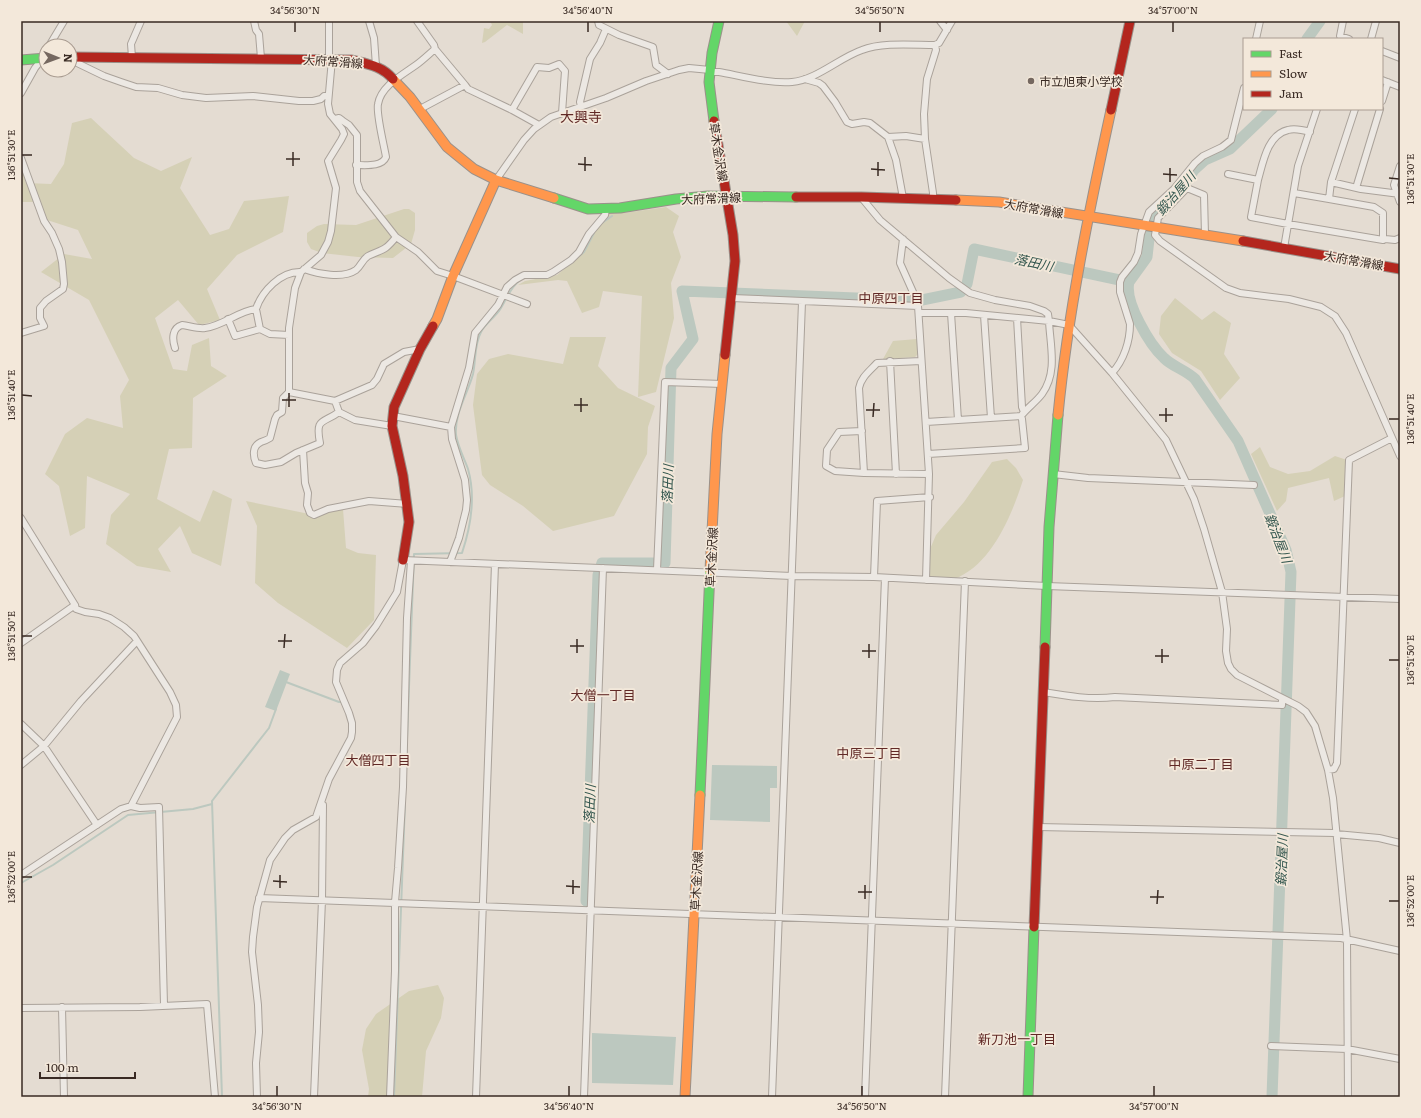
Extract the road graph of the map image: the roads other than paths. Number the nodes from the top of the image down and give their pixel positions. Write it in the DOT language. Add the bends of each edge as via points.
graph roads {
  1 [pos="64,21"];
  2 [pos="141,21"];
  3 [pos="254,21"];
  4 [pos="329,21"];
  5 [pos="369,21"];
  6 [pos="417,21"];
  7 [pos="598,21"];
  8 [pos="719,21"];
  9 [pos="940,21"];
  10 [pos="952,21"];
  11 [pos="1130,21"];
  12 [pos="1260,21"];
  13 [pos="1343,21"];
  14 [pos="1377,22"];
  15 [pos="606,29"];
  16 [pos="947,30"];
  17 [pos="54,38"];
  18 [pos="1256,38"];
  19 [pos="1346,38"];
  20 [pos="1371,38"];
  21 [pos="935,44"];
  22 [pos="435,49"];
  23 [pos="1383,51"];
  24 [pos="38,57"];
  25 [pos="78,57"];
  26 [pos="132,57"];
  27 [pos="261,58"];
  28 [pos="1400,58"];
  29 [pos="330,59"];
  30 [pos="21,60"];
  31 [pos="38,64"];
  32 [pos="78,64"];
  33 [pos="376,66"];
  34 [pos="710,71"];
  35 [pos="668,74"];
  36 [pos="394,79"];
  37 [pos="805,79"];
  38 [pos="1385,81"];
  39 [pos="465,84"];
  40 [pos="1400,87"];
  41 [pos="1243,92"];
  42 [pos="21,93"];
  43 [pos="1383,94"];
  44 [pos="328,96"];
  45 [pos="581,106"];
  46 [pos="420,110"];
  47 [pos="512,110"];
  48 [pos="1317,110"];
  49 [pos="1354,110"];
  50 [pos="1380,110"];
  51 [pos="562,112"];
  52 [pos="335,118"];
  53 [pos="539,125"];
  54 [pos="1310,132"];
  55 [pos="888,137"];
  56 [pos="925,139"];
  57 [pos="21,158"];
  58 [pos="356,165"];
  59 [pos="1400,166"];
  60 [pos="1228,174"];
  61 [pos="496,180"];
  62 [pos="1258,180"];
  63 [pos="1331,182"];
  64 [pos="1356,188"];
  65 [pos="1398,193"];
  66 [pos="1294,194"];
  67 [pos="727,196"];
  68 [pos="861,197"];
  69 [pos="902,198"];
  70 [pos="933,199"];
  71 [pos="1329,199"];
  72 [pos="1400,202"];
  73 [pos="606,209"];
  74 [pos="1089,218"];
  75 [pos="1288,224"];
  76 [pos="1150,227"];
  77 [pos="1205,235"];
  78 [pos="396,237"];
  79 [pos="1400,238"];
  80 [pos="903,239"];
  81 [pos="1385,239"];
  82 [pos="1284,248"];
  83 [pos="1400,269"];
  84 [pos="302,270"];
  85 [pos="453,276"];
  86 [pos="504,294"];
  87 [pos="732,298"];
  88 [pos="802,302"];
  89 [pos="527,304"];
  90 [pos="918,306"];
  91 [pos="256,309"];
  92 [pos="919,313"];
  93 [pos="951,313"];
  94 [pos="984,315"];
  95 [pos="1017,318"];
  96 [pos="228,320"];
  97 [pos="1049,321"];
  98 [pos="1069,325"];
  99 [pos="260,329"];
  100 [pos="21,333"];
  101 [pos="289,335"];
  102 [pos="175,348"];
  103 [pos="420,349"];
  104 [pos="921,360"];
  105 [pos="890,361"];
  106 [pos="1112,373"];
  107 [pos="722,384"];
  108 [pos="289,392"];
  109 [pos="335,401"];
  110 [pos="339,412"];
  111 [pos="1022,414"];
  112 [pos="393,416"];
  113 [pos="991,418"];
  114 [pos="958,420"];
  115 [pos="926,422"];
  116 [pos="392,426"];
  117 [pos="451,426"];
  118 [pos="862,431"];
  119 [pos="1392,438"];
  120 [pos="303,450"];
  121 [pos="928,454"];
  122 [pos="1400,456"];
  123 [pos="864,473"];
  124 [pos="896,474"];
  125 [pos="929,474"];
  126 [pos="1053,474"];
  127 [pos="1186,483"];
  128 [pos="1254,485"];
  129 [pos="930,498"];
  130 [pos="408,504"];
  131 [pos="21,518"];
  132 [pos="407,560"];
  133 [pos="450,562"];
  134 [pos="495,564"];
  135 [pos="603,568"];
  136 [pos="657,570"];
  137 [pos="710,572"];
  138 [pos="792,576"];
  139 [pos="874,577"];
  140 [pos="885,578"];
  141 [pos="926,580"];
  142 [pos="965,582"];
  143 [pos="1047,586"];
  144 [pos="1222,592"];
  145 [pos="1344,596"];
  146 [pos="1400,599"];
  147 [pos="74,605"];
  148 [pos="137,642"];
  149 [pos="21,643"];
  150 [pos="1043,692"];
  151 [pos="1283,699"];
  152 [pos="21,724"];
  153 [pos="44,746"];
  154 [pos="21,765"];
  155 [pos="1328,770"];
  156 [pos="323,797"];
  157 [pos="131,806"];
  158 [pos="97,825"];
  159 [pos="1038,827"];
  160 [pos="1336,833"];
  161 [pos="1400,843"];
  162 [pos="21,875"];
  163 [pos="259,898"];
  164 [pos="322,900"];
  165 [pos="395,902"];
  166 [pos="483,906"];
  167 [pos="591,910"];
  168 [pos="694,914"];
  169 [pos="778,917"];
  170 [pos="871,920"];
  171 [pos="952,924"];
  172 [pos="1035,927"];
  173 [pos="1347,940"];
  174 [pos="1400,950"];
  175 [pos="164,1005"];
  176 [pos="62,1007"];
  177 [pos="21,1008"];
  178 [pos="1274,1046"];
  179 [pos="1347,1049"];
  180 [pos="1400,1059"];
  181 [pos="64,1097"];
  182 [pos="215,1097"];
  183 [pos="257,1097"];
  184 [pos="314,1097"];
  185 [pos="390,1097"];
  186 [pos="476,1097"];
  187 [pos="584,1097"];
  188 [pos="685,1097"];
  189 [pos="772,1097"];
  190 [pos="865,1097"];
  191 [pos="945,1097"];
  192 [pos="1028,1097"];
  193 [pos="1348,1097"];
  1 -- 17 [label="street"];
  2 -- 26 [label="street" via="132,44"];
  3 -- 27 [label="street" via="259,34"];
  4 -- 29 [label="street"];
  5 -- 33 [label="street" via="374,38"];
  6 -- 22 [label="street"];
  7 -- 15 [label="street" via="599,25"];
  8 -- 34 [label="main road, 草木金沢線"];
  9 -- 16 [label="street"];
  10 -- 16 [label="street"];
  11 -- 74 [label="main road"];
  12 -- 18 [label="street"];
  13 -- 19 [label="street" via="1340,36"];
  14 -- 20 [label="street"];
  15 -- 35 [label="street" via="653,47 656,65"];
  15 -- 45 [label="street" via="589,63"];
  16 -- 21 [label="street" via="939,43"];
  21 -- 37 [label="street" via="863,49"];
  21 -- 56 [label="street" via="936,50 927,79"];
  22 -- 36 [label="street" via="417,65"];
  22 -- 39 [label="street"];
  23 -- 28 [label="street"];
  24 -- 30 [label="main road"];
  25 -- 26 [label="main road, 大府常滑線"];
  26 -- 27 [label="main road, 大府常滑線"];
  27 -- 29 [label="main road, 大府常滑線"];
  29 -- 33 [label="main road, 大府常滑線" via="352,60"];
  29 -- 44 [label="street"];
  31 -- 42 [label="street"];
  32 -- 44 [label="street" via="136,87 153,87 182,95 206,98 253,96 299,101 313,101"];
  33 -- 36 [label="main road, 大府常滑線"];
  34 -- 35 [label="street" via="689,68"];
  34 -- 37 [label="street" via="779,83"];
  34 -- 67 [label="main road, 草木金沢線" via="709,82"];
  35 -- 45 [label="street"];
  36 -- 46 [label="main road, 大府常滑線"];
  36 -- 58 [label="street" via="378,104 386,160 380,164"];
  37 -- 55 [label="street" via="823,86 847,122 870,124"];
  38 -- 40 [label="street"];
  38 -- 43 [label="street"];
  39 -- 46 [label="street"];
  39 -- 47 [label="street" via="468,89"];
  41 -- 76 [label="street" via="1231,140 1195,163 1174,189 1149,212"];
  44 -- 52 [label="street" via="328,109"];
  45 -- 51 [label="street"];
  46 -- 61 [label="main road, 大府常滑線" via="452,152 474,169"];
  47 -- 51 [label="street" via="537,67 548,68 559,64 565,71"];
  47 -- 53 [label="street"];
  48 -- 54 [label="street"];
  49 -- 63 [label="street"];
  50 -- 64 [label="street"];
  51 -- 53 [label="street"];
  52 -- 58 [label="street" via="349,125 357,135"];
  52 -- 84 [label="street" via="344,134 328,161 336,188 331,231 321,255"];
  53 -- 61 [label="street" via="524,140"];
  54 -- 62 [label="street" via="1287,130 1274,139 1270,143"];
  54 -- 66 [label="street" via="1298,166"];
  55 -- 56 [label="street"];
  55 -- 69 [label="street" via="896,160"];
  56 -- 70 [label="street"];
  57 -- 100 [label="street" via="44,221 60,249 64,284 63,289 40,308 40,318 44,326"];
  58 -- 78 [label="street" via="356,182 360,191"];
  59 -- 65 [label="street" via="1394,185"];
  60 -- 62 [label="street"];
  61 -- 73 [label="main road, 大府常滑線" via="588,209"];
  61 -- 85 [label="main road"];
  62 -- 75 [label="street" via="1251,217"];
  63 -- 64 [label="street"];
  63 -- 71 [label="street"];
  64 -- 65 [label="street"];
  65 -- 72 [label="street"];
  66 -- 71 [label="street"];
  66 -- 75 [label="street"];
  67 -- 68 [label="main road, 大府常滑線"];
  67 -- 73 [label="main road, 大府常滑線" via="676,199"];
  67 -- 87 [label="main road, 草木金沢線" via="734,248"];
  68 -- 69 [label="main road, 大府常滑線"];
  68 -- 80 [label="street" via="872,212"];
  69 -- 70 [label="main road, 大府常滑線"];
  70 -- 74 [label="main road, 大府常滑線" via="999,202"];
  71 -- 75 [label="street" via="1374,207 1383,212 1383,240"];
  73 -- 86 [label="street" via="605,215 571,260 547,275 524,275 507,287"];
  74 -- 76 [label="main road, 大府常滑線"];
  74 -- 98 [label="main road"];
  75 -- 82 [label="street"];
  76 -- 77 [label="main road, 大府常滑線"];
  76 -- 77 [label="street" via="1187,188 1204,195"];
  76 -- 106 [label="street" via="1141,234 1138,253 1120,282 1120,292 1130,324 1129,340 1122,358"];
  76 -- 119 [label="street" via="1160,241 1226,288 1240,293 1289,299 1320,307 1335,316 1346,333"];
  77 -- 82 [label="main road, 大府常滑線"];
  78 -- 84 [label="street" via="386,248 364,260 355,271 329,275"];
  78 -- 85 [label="street" via="418,252 437,271"];
  79 -- 81 [label="street"];
  80 -- 90 [label="street" via="900,262"];
  80 -- 97 [label="street" via="970,293 1030,306 1048,314"];
  82 -- 83 [label="main road, 大府常滑線"];
  84 -- 91 [label="street" via="284,275 262,296"];
  84 -- 101 [label="street" via="295,288"];
  85 -- 86 [label="street"];
  85 -- 103 [label="main road" via="437,319"];
  86 -- 89 [label="street"];
  86 -- 117 [label="street" via="475,333 469,368"];
  87 -- 88 [label="street"];
  87 -- 107 [label="main road, 草木金沢線"];
  88 -- 90 [label="street"];
  88 -- 138 [label="street"];
  90 -- 92 [label="street"];
  91 -- 96 [label="street"];
  91 -- 99 [label="street"];
  92 -- 93 [label="street"];
  92 -- 104 [label="street"];
  93 -- 94 [label="street"];
  93 -- 114 [label="street"];
  94 -- 95 [label="street"];
  94 -- 113 [label="street"];
  95 -- 97 [label="street"];
  95 -- 111 [label="street"];
  96 -- 99 [label="street" via="235,336"];
  96 -- 102 [label="street" via="205,328 176,328"];
  97 -- 98 [label="street"];
  97 -- 111 [label="street" via="1052,368 1050,377 1042,395"];
  98 -- 106 [label="street"];
  98 -- 126 [label="main road"];
  99 -- 101 [label="street" via="270,334"];
  101 -- 108 [label="street"];
  103 -- 109 [label="street" via="404,352 382,365 372,385"];
  103 -- 112 [label="main road" via="398,396"];
  104 -- 105 [label="street"];
  104 -- 115 [label="street"];
  105 -- 118 [label="street" via="877,363 862,378 859,388"];
  105 -- 124 [label="street"];
  106 -- 127 [label="street" via="1166,440"];
  107 -- 136 [label="street" via="665,382"];
  107 -- 137 [label="main road, 草木金沢線"];
  108 -- 109 [label="street"];
  108 -- 120 [label="street" via="282,398 282,412 275,419 270,438 258,443 254,458 259,464 273,464"];
  109 -- 110 [label="street"];
  110 -- 116 [label="street" via="356,420"];
  110 -- 120 [label="street" via="322,420 318,434 320,443"];
  111 -- 113 [label="street"];
  111 -- 121 [label="street" via="1025,448"];
  112 -- 116 [label="main road"];
  112 -- 117 [label="street"];
  113 -- 114 [label="street"];
  114 -- 115 [label="street"];
  115 -- 121 [label="street"];
  116 -- 130 [label="main road"];
  117 -- 133 [label="street" via="452,439 465,480 467,500 459,538"];
  118 -- 123 [label="street"];
  118 -- 123 [label="street" via="839,432 827,450 826,466 835,471"];
  119 -- 122 [label="street"];
  119 -- 145 [label="street" via="1349,460"];
  120 -- 130 [label="street" via="307,505 310,513 369,501"];
  121 -- 125 [label="street"];
  123 -- 124 [label="street"];
  124 -- 125 [label="street"];
  125 -- 129 [label="street"];
  126 -- 127 [label="street"];
  126 -- 143 [label="main road"];
  127 -- 128 [label="street"];
  127 -- 144 [label="street" via="1204,529"];
  129 -- 139 [label="street" via="877,501"];
  129 -- 141 [label="street"];
  130 -- 132 [label="main road"];
  131 -- 147 [label="street"];
  132 -- 133 [label="street"];
  132 -- 156 [label="street" via="397,592 363,643 340,663 337,670 336,682 349,713 352,732"];
  132 -- 165 [label="street" via="403,787"];
  133 -- 134 [label="street"];
  134 -- 135 [label="street"];
  134 -- 166 [label="street"];
  135 -- 136 [label="street"];
  135 -- 167 [label="street"];
  136 -- 137 [label="street"];
  137 -- 138 [label="street"];
  137 -- 168 [label="main road, 草木金沢線"];
  138 -- 139 [label="street"];
  138 -- 169 [label="street"];
  139 -- 140 [label="street"];
  140 -- 141 [label="street"];
  140 -- 170 [label="street"];
  141 -- 142 [label="street"];
  142 -- 143 [label="street"];
  142 -- 171 [label="street"];
  143 -- 144 [label="street"];
  143 -- 150 [label="main road"];
  144 -- 145 [label="street"];
  144 -- 151 [label="street" via="1227,630 1226,651 1231,669 1237,675"];
  145 -- 146 [label="street"];
  145 -- 155 [label="street" via="1337,763 1334,769"];
  147 -- 148 [label="street" via="76,610 110,618 124,627"];
  147 -- 149 [label="street"];
  148 -- 153 [label="street"];
  148 -- 157 [label="street" via="170,692 176,705 177,717"];
  150 -- 151 [label="street" via="1070,696 1282,705"];
  150 -- 159 [label="main road"];
  151 -- 155 [label="street" via="1306,712 1312,719"];
  152 -- 153 [label="street"];
  153 -- 154 [label="street"];
  153 -- 158 [label="street"];
  155 -- 160 [label="street"];
  156 -- 163 [label="street" via="316,817 290,832 270,860"];
  156 -- 164 [label="street"];
  157 -- 158 [label="street" via="121,809"];
  157 -- 175 [label="street" via="159,807"];
  158 -- 162 [label="street"];
  159 -- 160 [label="street"];
  159 -- 172 [label="main road"];
  160 -- 161 [label="street"];
  160 -- 173 [label="street"];
  163 -- 164 [label="street"];
  163 -- 183 [label="street" via="252,952 259,1032 256,1063"];
  164 -- 165 [label="street"];
  164 -- 184 [label="street"];
  165 -- 166 [label="street"];
  165 -- 185 [label="street"];
  166 -- 167 [label="street"];
  166 -- 186 [label="street"];
  167 -- 168 [label="street"];
  167 -- 187 [label="street"];
  168 -- 169 [label="street"];
  168 -- 188 [label="main road, 草木金沢線"];
  169 -- 170 [label="street"];
  169 -- 189 [label="street"];
  170 -- 171 [label="street"];
  170 -- 190 [label="street"];
  171 -- 172 [label="street"];
  171 -- 191 [label="street"];
  172 -- 173 [label="street"];
  172 -- 192 [label="main road"];
  173 -- 174 [label="street"];
  173 -- 179 [label="street"];
  175 -- 176 [label="street"];
  175 -- 182 [label="street" via="207,1004"];
  176 -- 177 [label="street"];
  176 -- 181 [label="street"];
  178 -- 179 [label="street"];
  179 -- 180 [label="street"];
  179 -- 193 [label="street"];
}
